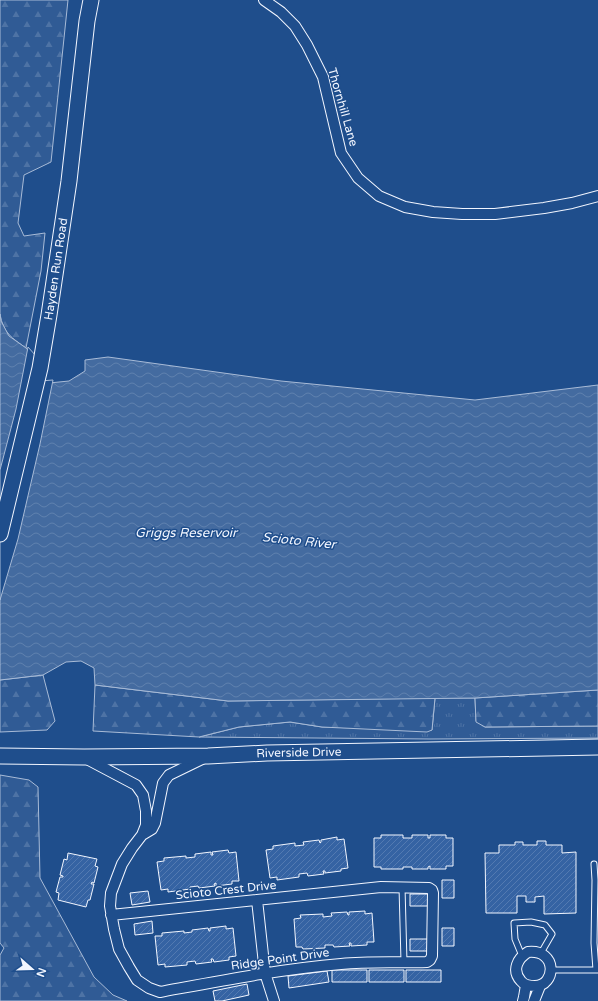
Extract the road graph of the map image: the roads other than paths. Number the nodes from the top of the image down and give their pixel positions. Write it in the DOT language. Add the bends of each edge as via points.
graph roads {
  1 [pos="91,0"];
  2 [pos="264,0"];
  3 [pos="598,196"];
  4 [pos="0,534"];
  5 [pos="598,747"];
  6 [pos="0,756"];
  7 [pos="208,756"];
  8 [pos="84,757"];
  9 [pos="142,835"];
  10 [pos="594,864"];
  11 [pos="402,887"];
  12 [pos="432,890"];
  13 [pos="258,900"];
  14 [pos="111,915"];
  15 [pos="541,954"];
  16 [pos="522,956"];
  17 [pos="404,962"];
  18 [pos="551,970"];
  19 [pos="597,970"];
  20 [pos="265,973"];
  21 [pos="526,985"];
  22 [pos="540,986"];
  23 [pos="274,1001"];
  24 [pos="523,1001"];
  25 [pos="534,1001"];
  1 -- 4 [label="main road, Hayden Run Road" via="50,315 40,368"];
  2 -- 3 [label="street, Thornhill Lane" via="295,26 307,45 323,77 341,153 358,178 379,196 405,207 462,214 503,214 572,203"];
  5 -- 7 [label="main road, Riverside Drive"];
  6 -- 8 [label="main road, Riverside Drive"];
  7 -- 8 [label="main road, Riverside Drive"];
  7 -- 9 [label="street" via="169,775 163,783 155,823 152,829"];
  8 -- 9 [label="street" via="136,785 143,795 146,811 146,824"];
  9 -- 14 [label="street" via="122,864 111,892"];
  10 -- 19 [label="lane" via="594,943"];
  11 -- 12 [label="street, Scioto Crest Drive"];
  11 -- 13 [label="street, Scioto Crest Drive"];
  11 -- 17 [label="lane"];
  12 -- 17 [label="street, Ridge Point Drive" via="432,956 427,962"];
  13 -- 14 [label="street, Scioto Crest Drive"];
  13 -- 20 [label="street"];
  14 -- 20 [label="street, Ridge Point Drive" via="119,948 137,980 149,988 160,992"];
  15 -- 16 [label="street" via="528,952"];
  15 -- 16 [label="lane" via="552,934 545,925 531,922 514,923 515,940"];
  15 -- 18 [label="street" via="547,958"];
  16 -- 21 [label="street" via="516,968 517,975"];
  17 -- 20 [label="street, Ridge Point Drive" via="342,964"];
  18 -- 19 [label="lane"];
  18 -- 22 [label="street" via="549,977"];
  20 -- 23 [label="street"];
  21 -- 22 [label="street"];
  21 -- 24 [label="street"];
  22 -- 25 [label="street"];
}
